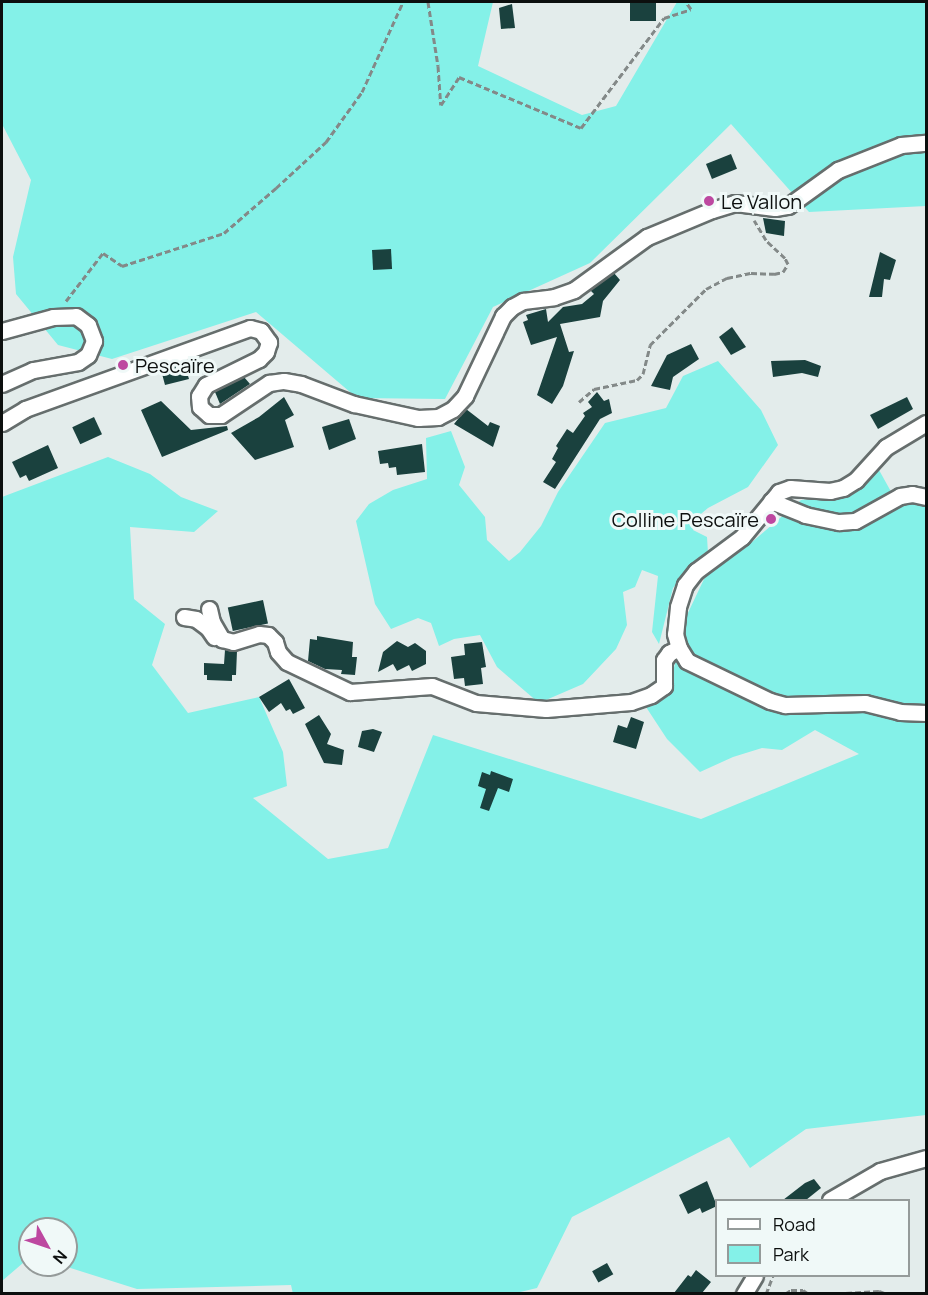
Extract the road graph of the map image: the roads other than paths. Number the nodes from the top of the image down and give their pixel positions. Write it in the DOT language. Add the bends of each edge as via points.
graph roads {
  1 [pos="927,143"];
  2 [pos="2,331"];
  3 [pos="2,384"];
  4 [pos="2,423"];
  5 [pos="927,423"];
  6 [pos="927,497"];
  7 [pos="771,501"];
  8 [pos="209,609"];
  9 [pos="184,617"];
  10 [pos="222,639"];
  11 [pos="679,648"];
  12 [pos="927,713"];
  13 [pos="927,1158"];
  14 [pos="832,1199"];
  15 [pos="754,1277"];
  16 [pos="744,1293"];
  1 -- 4 [label="street" via="901,145 838,170 788,206 735,203 712,210 646,237 574,290 512,306 465,396 438,417 418,418 354,404 284,381 269,383 221,415 209,415 200,407 199,396 206,385 267,352 268,342 261,331 250,328 25,409"];
  2 -- 3 [label="street" via="53,316 76,316 88,326 94,341 88,355 78,362 33,370"];
  5 -- 7 [label="street" via="886,447 856,480 843,488 830,492 790,489 779,492"];
  6 -- 7 [label="street" via="900,496 855,521 839,522 805,515"];
  7 -- 11 [label="street" via="742,537 696,571 686,585 678,607"];
  8 -- 10 [label="street"];
  9 -- 10 [label="street" via="203,624 217,642"];
  10 -- 11 [label="street" via="233,642 268,635 287,662 350,692 432,686 476,703 559,710 631,702 651,695 664,686 664,660"];
  11 -- 12 [label="street" via="687,662 698,668 785,705 865,703 900,712"];
  13 -- 14 [label="street" via="880,1171"];
  15 -- 16 [label="street"];
}
